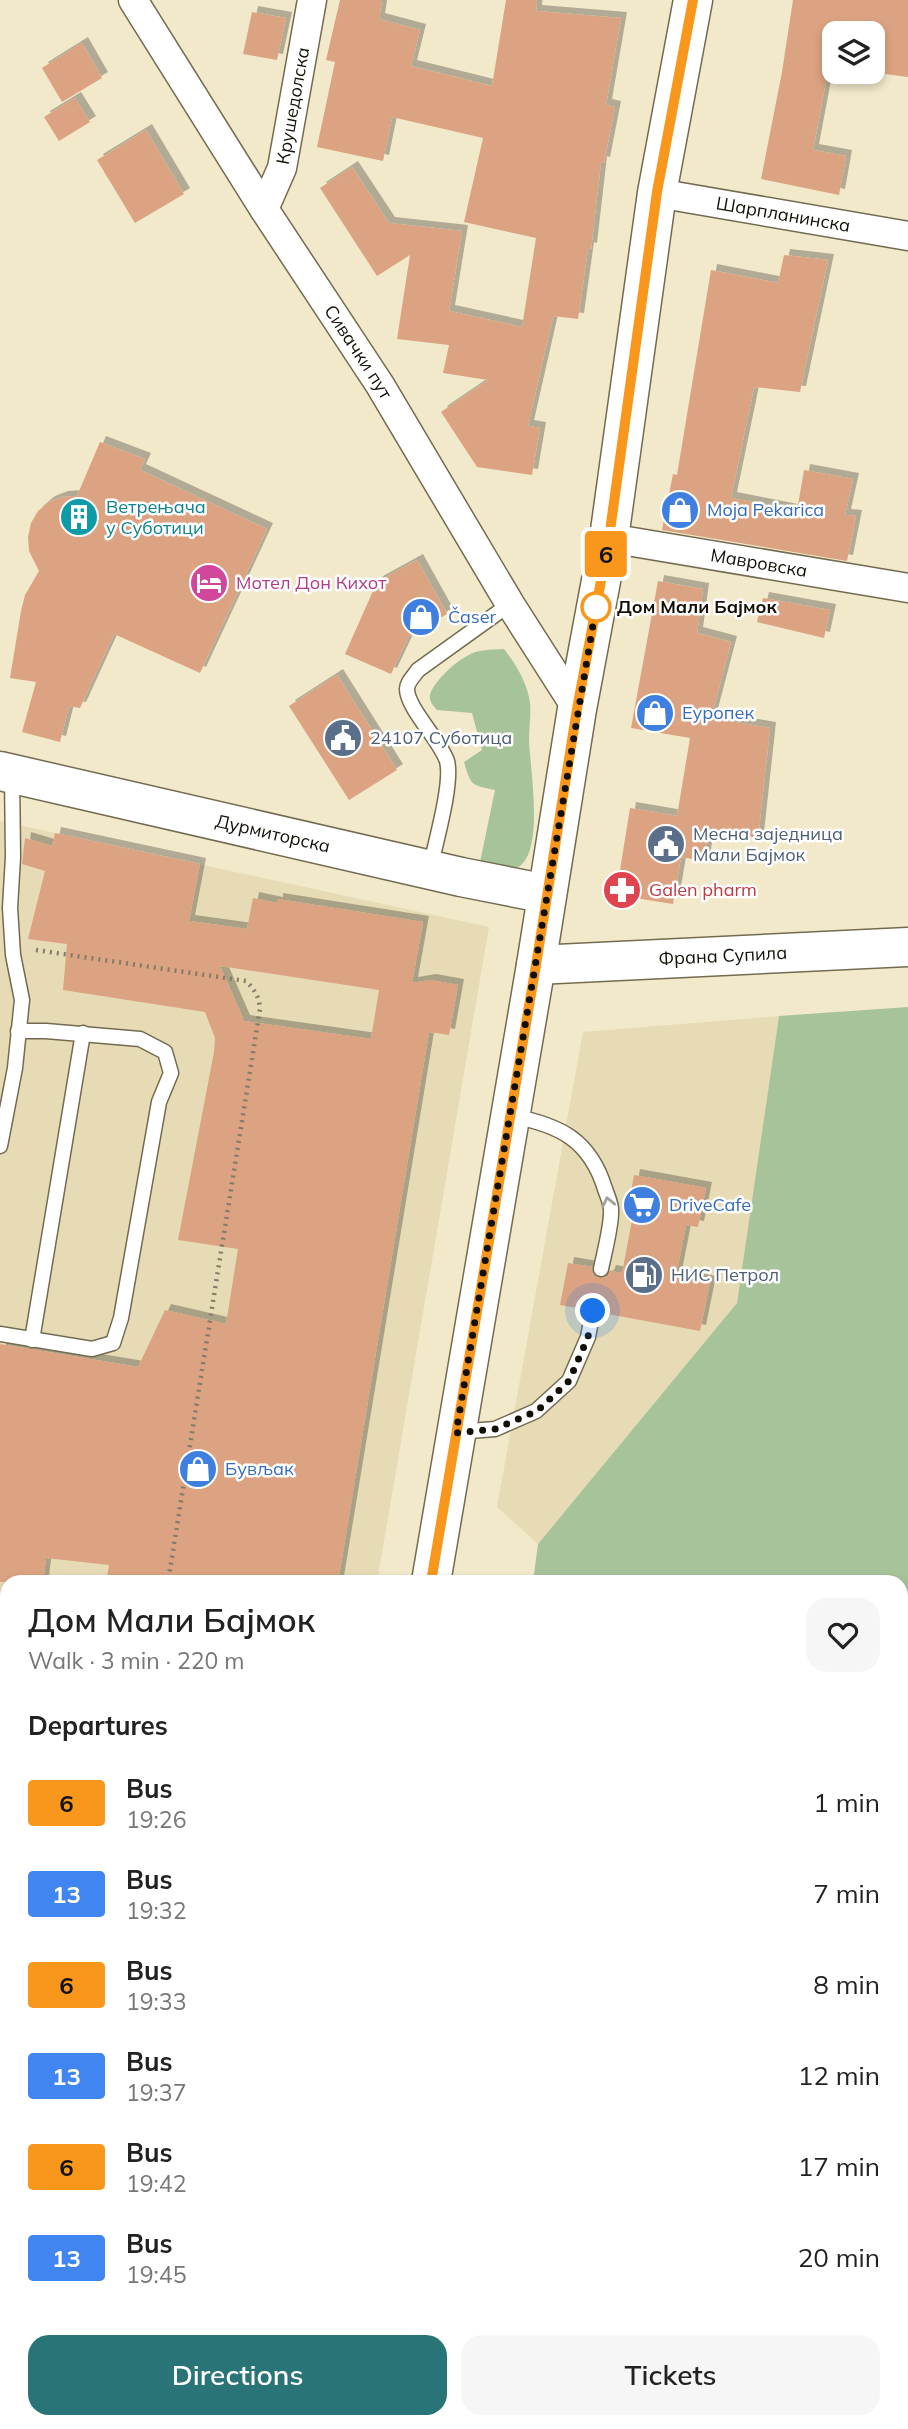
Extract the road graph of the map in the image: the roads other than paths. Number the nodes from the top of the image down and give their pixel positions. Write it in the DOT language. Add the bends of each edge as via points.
graph roads {
  1 [pos="133,0"];
  2 [pos="312,0"];
  3 [pos="693,0"];
  4 [pos="657,192"];
  5 [pos="264,209"];
  6 [pos="908,236"];
  7 [pos="609,538"];
  8 [pos="908,588"];
  9 [pos="510,604"];
  10 [pos="577,709"];
  11 [pos="6,772"];
  12 [pos="429,870"];
  13 [pos="547,894"];
  14 [pos="908,947"];
  15 [pos="536,965"];
  16 [pos="18,1031"];
  17 [pos="83,1033"];
  18 [pos="510,1115"];
  19 [pos="0,1146"];
  20 [pos="601,1269"];
  21 [pos="593,1311"];
  22 [pos="0,1334"];
  23 [pos="32,1340"];
  24 [pos="456,1433"];
  25 [pos="432,1575"];
  1 -- 5 [label="street, Сивачки пут"];
  2 -- 5 [label="street, Крушедолска" via="282,168"];
  3 -- 4 [label="main road"];
  4 -- 6 [label="street, Шарпланинска"];
  4 -- 7 [label="main road"];
  5 -- 9 [label="street, Сивачки пут" via="380,386"];
  7 -- 8 [label="street, Мавровска"];
  7 -- 10 [label="main road"];
  9 -- 10 [label="street, Сивачки пут"];
  9 -- 12 [label="lane" via="418,670 408,684 411,703 448,765"];
  10 -- 13 [label="main road"];
  11 -- 12 [label="main road, Дурмиторска"];
  11 -- 16 [label="lane" via="13,857 12,946 22,1000"];
  12 -- 13 [label="main road, Дурмиторска"];
  13 -- 15 [label="main road"];
  14 -- 15 [label="main road, Франа Супила"];
  15 -- 18 [label="main road"];
  16 -- 17 [label="lane"];
  16 -- 19 [label="lane"];
  17 -- 23 [label="lane"];
  17 -- 23 [label="lane" via="141,1039 165,1052 171,1073 159,1102 113,1343 92,1349"];
  20 -- 18 [label="lane, one-way" via="611,1210 601,1177 584,1147 540,1121"];
  18 -- 24 [label="main road"];
  21 -- 24 [label="lane" via="588,1337 569,1381 537,1411 495,1429"];
  22 -- 23 [label="lane"];
  24 -- 25 [label="main road"];
}
